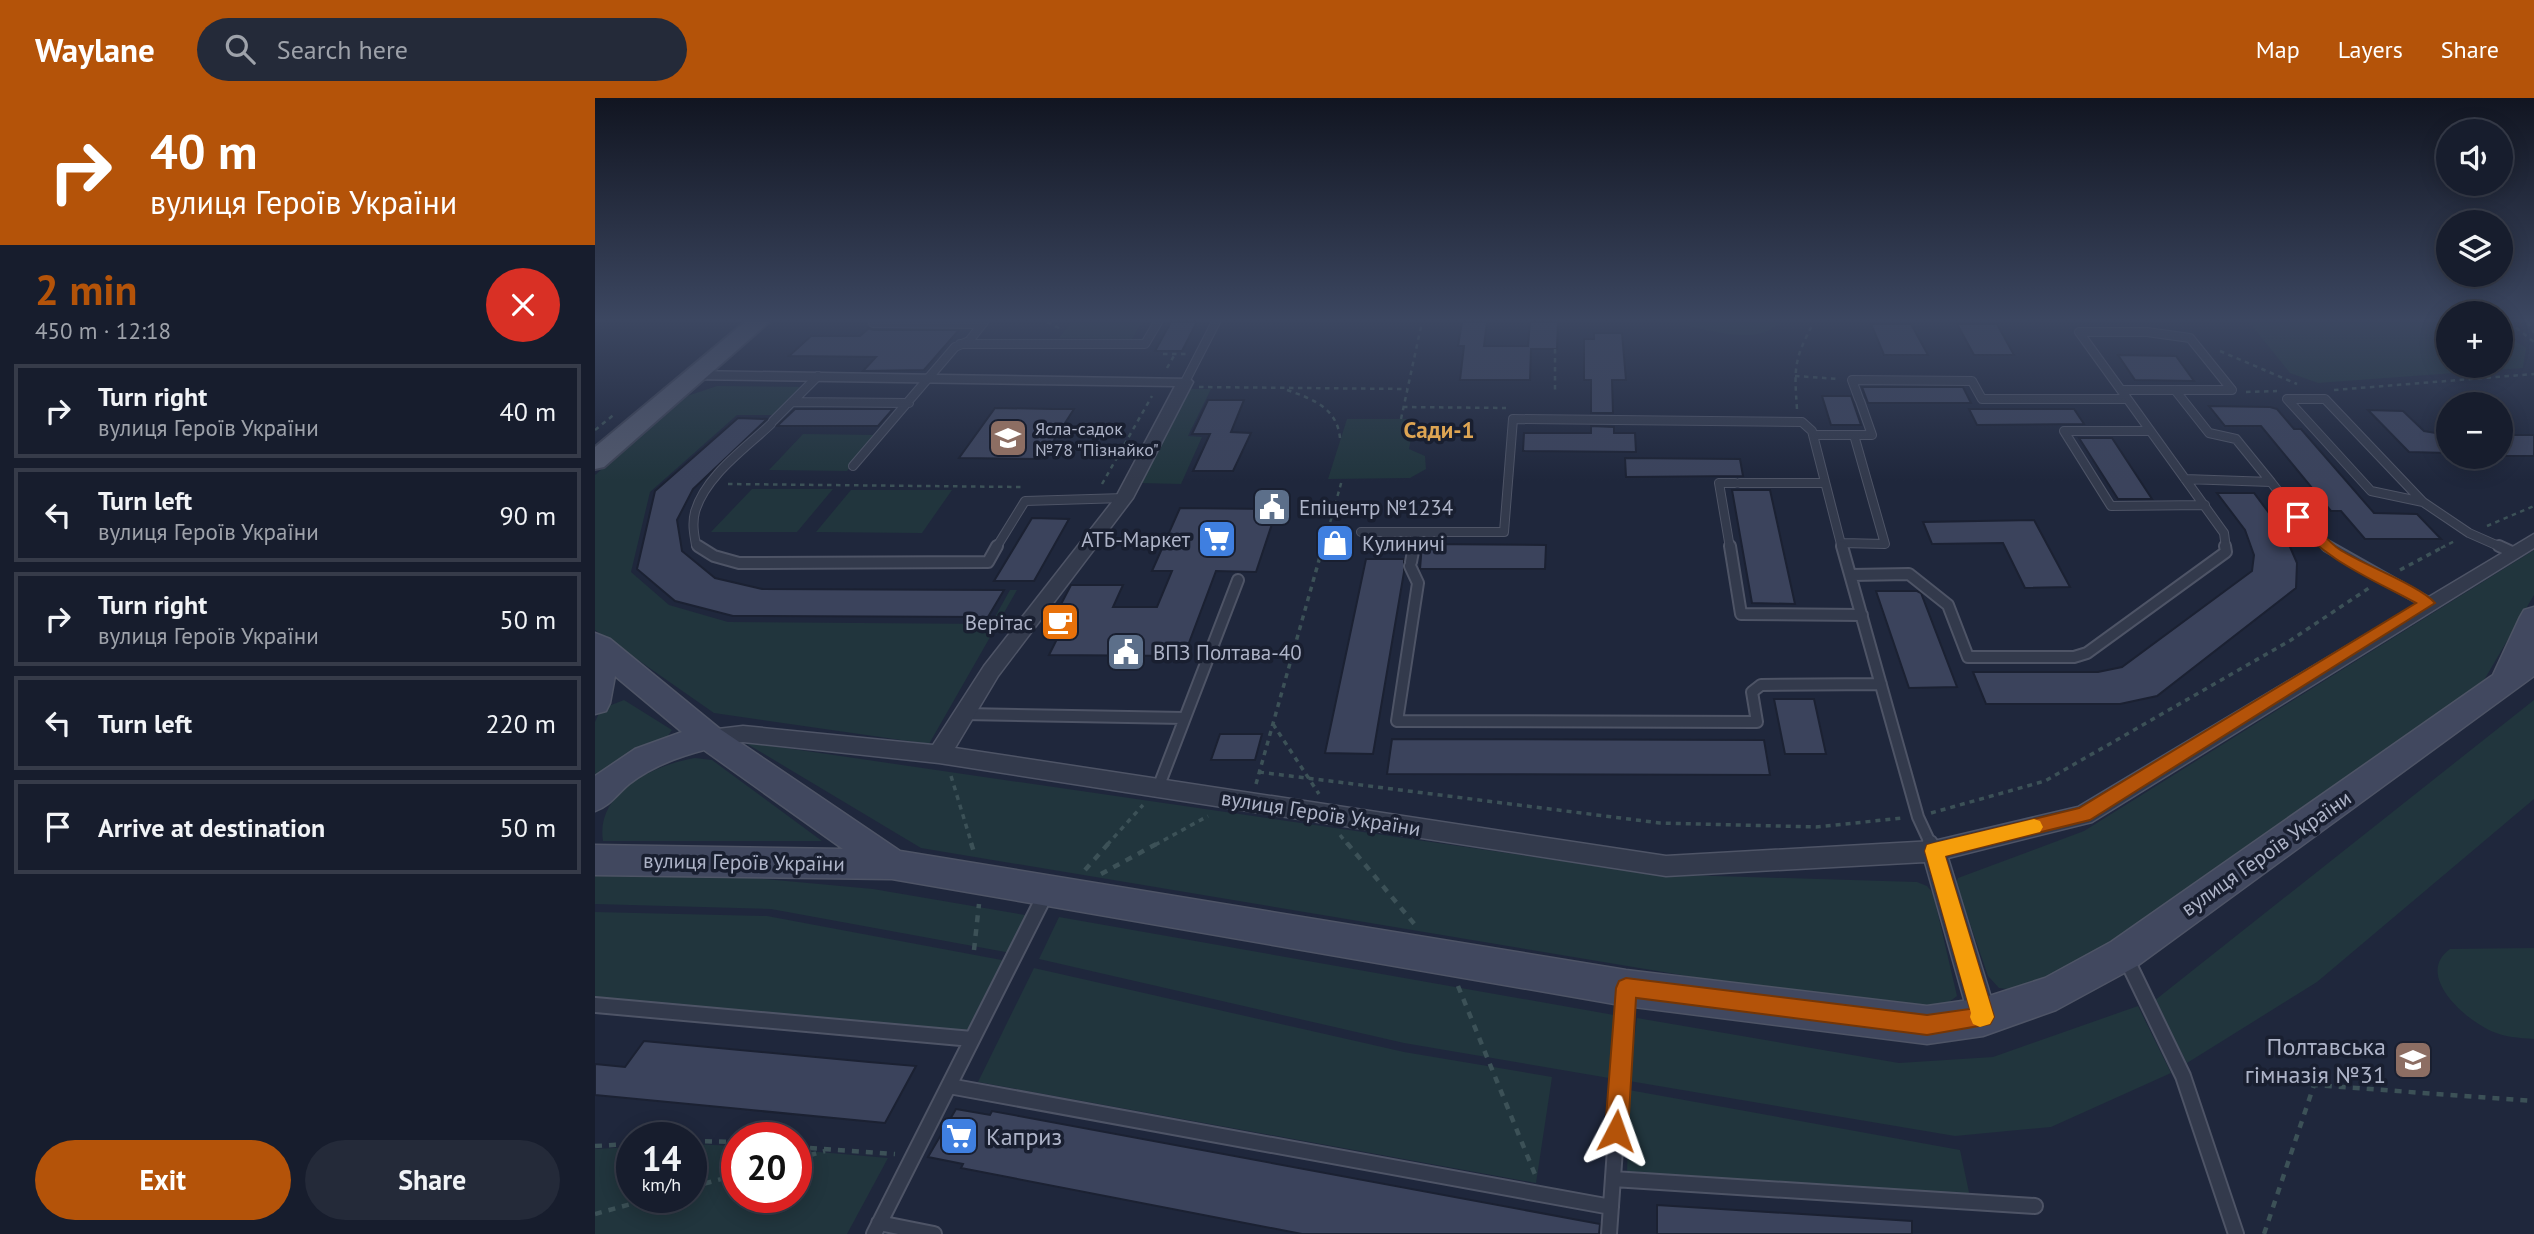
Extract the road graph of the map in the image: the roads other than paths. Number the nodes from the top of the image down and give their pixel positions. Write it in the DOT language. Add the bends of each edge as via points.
graph roads {
  1 [pos="1189,375"];
  2 [pos="2109,375"];
  3 [pos="2220,375"];
  4 [pos="693,376"];
  5 [pos="818,376"];
  6 [pos="930,377"];
  7 [pos="1184,384"];
  8 [pos="2119,390"];
  9 [pos="2175,390"];
  10 [pos="2125,399"];
  11 [pos="792,402"];
  12 [pos="909,403"];
  13 [pos="2148,430"];
  14 [pos="1814,435"];
  15 [pos="1854,435"];
  16 [pos="595,460"];
  17 [pos="853,466"];
  18 [pos="2185,479"];
  19 [pos="2271,482"];
  20 [pos="1824,484"];
  21 [pos="1124,498"];
  22 [pos="2423,502"];
  23 [pos="2204,505"];
  24 [pos="1361,532"];
  25 [pos="1416,532"];
  26 [pos="2534,540"];
  27 [pos="1842,543"];
  28 [pos="2512,552"];
  29 [pos="1851,575"];
  30 [pos="1238,580"];
  31 [pos="2428,603"];
  32 [pos="1862,615"];
  33 [pos="2534,617"];
  34 [pos="597,645"];
  35 [pos="2534,661"];
  36 [pos="1881,684"];
  37 [pos="2503,685"];
  38 [pos="595,703"];
  39 [pos="964,714"];
  40 [pos="1184,718"];
  41 [pos="709,737"];
  42 [pos="944,763"];
  43 [pos="1158,788"];
  44 [pos="595,798"];
  45 [pos="1934,851"];
  46 [pos="595,860"];
  47 [pos="892,864"];
  48 [pos="1047,891"];
  49 [pos="2124,954"];
  50 [pos="1626,988"];
  51 [pos="595,1005"];
  52 [pos="1983,1017"];
  53 [pos="972,1039"];
  54 [pos="949,1086"];
  55 [pos="1613,1180"];
  56 [pos="2035,1206"];
  57 [pos="1611,1207"];
  58 [pos="876,1228"];
  59 [pos="934,1234"];
  60 [pos="1609,1234"];
  61 [pos="2236,1234"];
  1 -- 7 [label="lane"];
  2 -- 8 [label="lane"];
  3 -- 9 [label="lane" via="2232,390"];
  4 -- 5 [label="street"];
  4 -- 16 [label="main road"];
  5 -- 6 [label="street"];
  5 -- 11 [label="lane"];
  6 -- 7 [label="street"];
  6 -- 12 [label="lane"];
  7 -- 21 [label="street"];
  8 -- 9 [label="lane"];
  8 -- 10 [label="lane"];
  9 -- 19 [label="lane" via="2209,433 2236,439"];
  10 -- 13 [label="lane"];
  10 -- 15 [label="lane" via="1982,399 1972,381 1852,380 1872,435"];
  11 -- 12 [label="lane"];
  11 -- 21 [label="lane" via="712,484 696,509 696,545 714,556 739,564 988,562 1025,501"];
  12 -- 17 [label="lane"];
  13 -- 18 [label="lane"];
  13 -- 23 [label="lane" via="2064,431 2111,506"];
  14 -- 15 [label="lane"];
  14 -- 20 [label="lane"];
  14 -- 25 [label="lane" via="1802,422 1513,419 1504,532"];
  15 -- 27 [label="lane" via="1885,544"];
  18 -- 19 [label="lane"];
  18 -- 23 [label="lane"];
  19 -- 31 [label="lane" via="2310,533 2334,552"];
  20 -- 27 [label="lane"];
  20 -- 32 [label="lane" via="1719,483 1741,614"];
  21 -- 39 [label="street" via="991,671"];
  22 -- 22 [label="lane" via="2325,399 2287,399 2371,491"];
  22 -- 28 [label="lane" via="2469,533"];
  23 -- 29 [label="lane" via="2224,533 2226,552 2087,653 2074,656 1968,657 1948,605 1909,574"];
  24 -- 25 [label="lane"];
  25 -- 36 [label="lane" via="1411,564 1417,583 1397,721 1757,722 1752,692 1761,685"];
  26 -- 28 [label="street, вулиця Героїв України"];
  27 -- 29 [label="lane"];
  28 -- 31 [label="street, вулиця Героїв України"];
  29 -- 32 [label="lane"];
  30 -- 40 [label="lane"];
  31 -- 45 [label="street, вулиця Героїв України" via="2084,814"];
  32 -- 36 [label="lane"];
  33 -- 37 [label="main road"];
  34 -- 38 [label="main road" via="600,681"];
  34 -- 41 [label="main road, вулиця Героїв України"];
  35 -- 37 [label="main road, вулиця Героїв України"];
  36 -- 45 [label="lane" via="1918,817"];
  37 -- 49 [label="main road, вулиця Героїв України"];
  39 -- 40 [label="lane"];
  39 -- 42 [label="street"];
  40 -- 43 [label="lane"];
  41 -- 42 [label="street, вулиця Героїв України" via="743,734"];
  41 -- 44 [label="main road" via="679,744 632,766"];
  41 -- 47 [label="main road, вулиця Героїв України"];
  42 -- 43 [label="street, вулиця Героїв України"];
  43 -- 45 [label="street, вулиця Героїв України" via="1665,866"];
  45 -- 52 [label="street"];
  46 -- 47 [label="main road, вулиця Героїв України"];
  47 -- 48 [label="main road, вулиця Героїв України" via="978,867"];
  48 -- 50 [label="main road, вулиця Героїв України"];
  48 -- 53 [label="lane"];
  49 -- 52 [label="main road, вулиця Героїв України" via="2056,992"];
  49 -- 61 [label="lane" via="2183,1076"];
  50 -- 52 [label="main road, вулиця Героїв України" via="1927,1025"];
  50 -- 55 [label="lane"];
  51 -- 53 [label="lane"];
  53 -- 54 [label="lane"];
  54 -- 57 [label="lane"];
  54 -- 58 [label="lane"];
  55 -- 56 [label="lane"];
  55 -- 57 [label="lane"];
  57 -- 60 [label="lane"];
  58 -- 59 [label="lane"];
}
